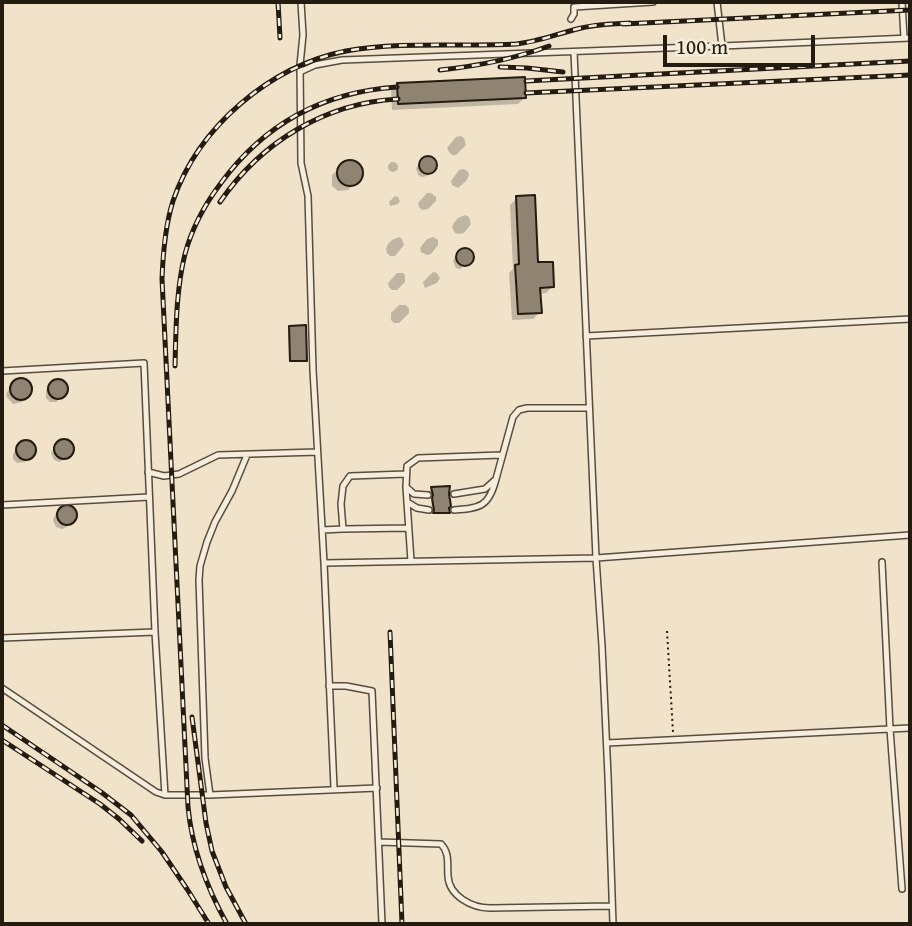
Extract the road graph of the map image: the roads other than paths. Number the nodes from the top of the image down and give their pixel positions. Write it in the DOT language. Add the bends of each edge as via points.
graph roads {
  1 [pos="301,2"];
  2 [pos="653,2"];
  3 [pos="717,2"];
  4 [pos="902,2"];
  5 [pos="574,4"];
  6 [pos="571,19"];
  7 [pos="907,38"];
  8 [pos="722,46"];
  9 [pos="573,52"];
  10 [pos="300,72"];
  11 [pos="910,319"];
  12 [pos="586,335"];
  13 [pos="2,371"];
  14 [pos="589,408"];
  15 [pos="317,452"];
  16 [pos="247,455"];
  17 [pos="501,455"];
  18 [pos="148,472"];
  19 [pos="406,474"];
  20 [pos="496,479"];
  21 [pos="406,486"];
  22 [pos="454,494"];
  23 [pos="428,495"];
  24 [pos="149,497"];
  25 [pos="407,502"];
  26 [pos="2,505"];
  27 [pos="429,510"];
  28 [pos="454,510"];
  29 [pos="408,528"];
  30 [pos="322,530"];
  31 [pos="343,530"];
  32 [pos="910,535"];
  33 [pos="596,558"];
  34 [pos="411,561"];
  35 [pos="882,562"];
  36 [pos="324,563"];
  37 [pos="155,632"];
  38 [pos="2,638"];
  39 [pos="329,686"];
  40 [pos="2,688"];
  41 [pos="910,728"];
  42 [pos="890,729"];
  43 [pos="607,743"];
  44 [pos="377,788"];
  45 [pos="334,789"];
  46 [pos="165,795"];
  47 [pos="211,795"];
  48 [pos="379,842"];
  49 [pos="902,889"];
  50 [pos="612,906"];
  51 [pos="382,924"];
  52 [pos="613,924"];
  1 -- 10 [label="lane"];
  2 -- 5 [label="lane"];
  3 -- 8 [label="lane"];
  4 -- 7 [label="lane"];
  5 -- 6 [label="lane"];
  7 -- 8 [label="lane"];
  8 -- 9 [label="lane"];
  9 -- 10 [label="lane" via="342,60"];
  9 -- 12 [label="lane"];
  10 -- 15 [label="lane"];
  11 -- 12 [label="lane"];
  12 -- 14 [label="lane"];
  13 -- 18 [label="lane" via="144,363"];
  14 -- 17 [label="lane" via="520,410 513,417"];
  14 -- 33 [label="lane"];
  15 -- 16 [label="lane"];
  15 -- 30 [label="lane"];
  16 -- 18 [label="lane" via="218,455 172,475"];
  16 -- 47 [label="lane" via="206,542 200,573 205,758"];
  17 -- 19 [label="lane" via="418,458 407,466"];
  17 -- 20 [label="lane"];
  18 -- 24 [label="lane"];
  19 -- 21 [label="lane"];
  19 -- 31 [label="lane" via="350,476 343,486"];
  20 -- 22 [label="lane" via="485,489"];
  20 -- 28 [label="lane" via="485,503"];
  21 -- 23 [label="lane" via="414,494"];
  21 -- 25 [label="lane"];
  24 -- 26 [label="lane"];
  24 -- 37 [label="lane"];
  25 -- 27 [label="lane"];
  25 -- 29 [label="lane"];
  29 -- 31 [label="lane"];
  29 -- 34 [label="lane"];
  30 -- 31 [label="lane"];
  30 -- 36 [label="lane"];
  32 -- 33 [label="lane"];
  33 -- 34 [label="lane"];
  33 -- 43 [label="lane"];
  34 -- 36 [label="lane"];
  35 -- 42 [label="lane"];
  36 -- 39 [label="lane"];
  37 -- 38 [label="lane"];
  37 -- 46 [label="lane"];
  39 -- 44 [label="lane" via="372,691"];
  39 -- 45 [label="lane"];
  40 -- 46 [label="lane"];
  41 -- 42 [label="lane"];
  42 -- 43 [label="lane"];
  42 -- 49 [label="lane"];
  43 -- 50 [label="lane"];
  44 -- 45 [label="lane"];
  44 -- 48 [label="lane"];
  45 -- 47 [label="lane"];
  46 -- 47 [label="lane"];
  48 -- 50 [label="lane" via="441,844 447,852 449,883 476,907"];
  48 -- 51 [label="lane"];
  50 -- 52 [label="lane"];
}
